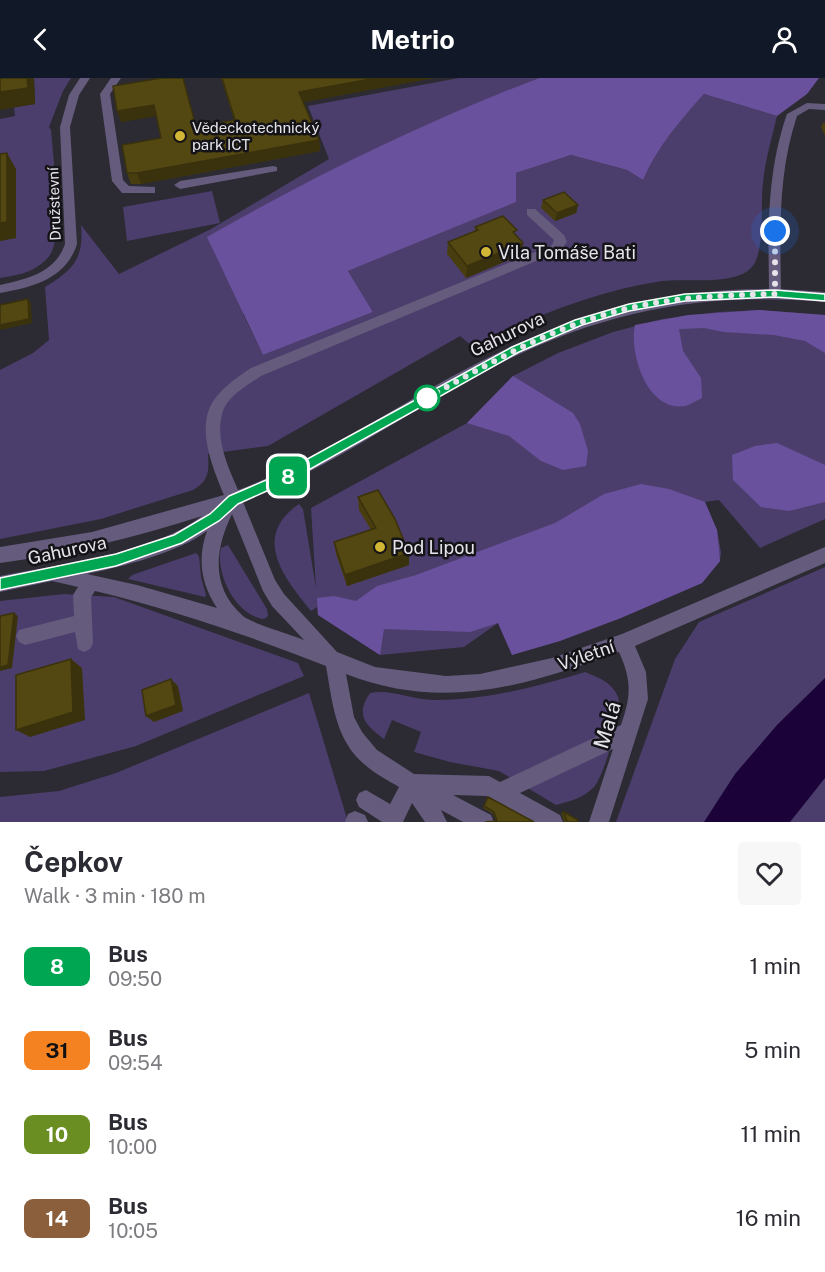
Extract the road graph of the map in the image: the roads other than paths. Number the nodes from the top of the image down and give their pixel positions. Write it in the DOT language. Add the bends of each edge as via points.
graph roads {
  1 [pos="85,78"];
  2 [pos="116,78"];
  3 [pos="825,108"];
  4 [pos="273,169"];
  5 [pos="180,185"];
  6 [pos="151,190"];
  7 [pos="531,212"];
  8 [pos="0,290"];
  9 [pos="775,294"];
  10 [pos="825,297"];
  11 [pos="233,500"];
  12 [pos="0,555"];
  13 [pos="825,555"];
  14 [pos="54,574"];
  15 [pos="0,584"];
  16 [pos="90,584"];
  17 [pos="83,622"];
  18 [pos="238,622"];
  19 [pos="25,636"];
  20 [pos="624,642"];
  21 [pos="84,643"];
  22 [pos="334,659"];
  23 [pos="630,731"];
  24 [pos="411,784"];
  25 [pos="500,792"];
  26 [pos="366,800"];
  27 [pos="393,820"];
  28 [pos="432,820"];
  29 [pos="484,822"];
  30 [pos="553,822"];
  31 [pos="599,822"];
  1 -- 8 [label="street, Družstevní" via="74,95 65,127 71,244 68,254 43,277"];
  2 -- 6 [label="street" via="105,94 118,181 126,190"];
  3 -- 9 [label="street" via="807,106 792,114 784,134 775,189"];
  4 -- 5 [label="street"];
  7 -- 11 [label="street, Výletní" via="560,238 556,248 256,372 234,387 216,409 214,434 218,461"];
  9 -- 10 [label="street, Gahurova"];
  9 -- 11 [label="street, Gahurova" via="685,298 579,322 516,350 284,478"];
  11 -- 12 [label="street, Gahurova" via="76,543"];
  11 -- 14 [label="street, Gahurova" via="214,518 178,539 116,560"];
  11 -- 18 [label="street" via="213,534 209,558 216,593"];
  11 -- 22 [label="street, Výletní" via="261,570 278,600"];
  13 -- 20 [label="street, Výletní"];
  14 -- 15 [label="street, Gahurova"];
  14 -- 16 [label="street, Výletní"];
  16 -- 17 [label="street" via="82,595"];
  16 -- 18 [label="street, Výletní"];
  17 -- 19 [label="street"];
  17 -- 21 [label="street"];
  18 -- 22 [label="street, Výletní"];
  20 -- 22 [label="street, Výletní" via="552,667 469,684 394,680"];
  20 -- 23 [label="street, Malá" via="639,682 639,699"];
  22 -- 24 [label="street" via="345,719 355,739 370,757"];
  23 -- 25 [label="street"];
  23 -- 31 [label="street, Malá"];
  24 -- 25 [label="street" via="489,786"];
  24 -- 27 [label="street"];
  24 -- 28 [label="street"];
  24 -- 29 [label="street"];
  25 -- 30 [label="street"];
  26 -- 27 [label="street"];
}
